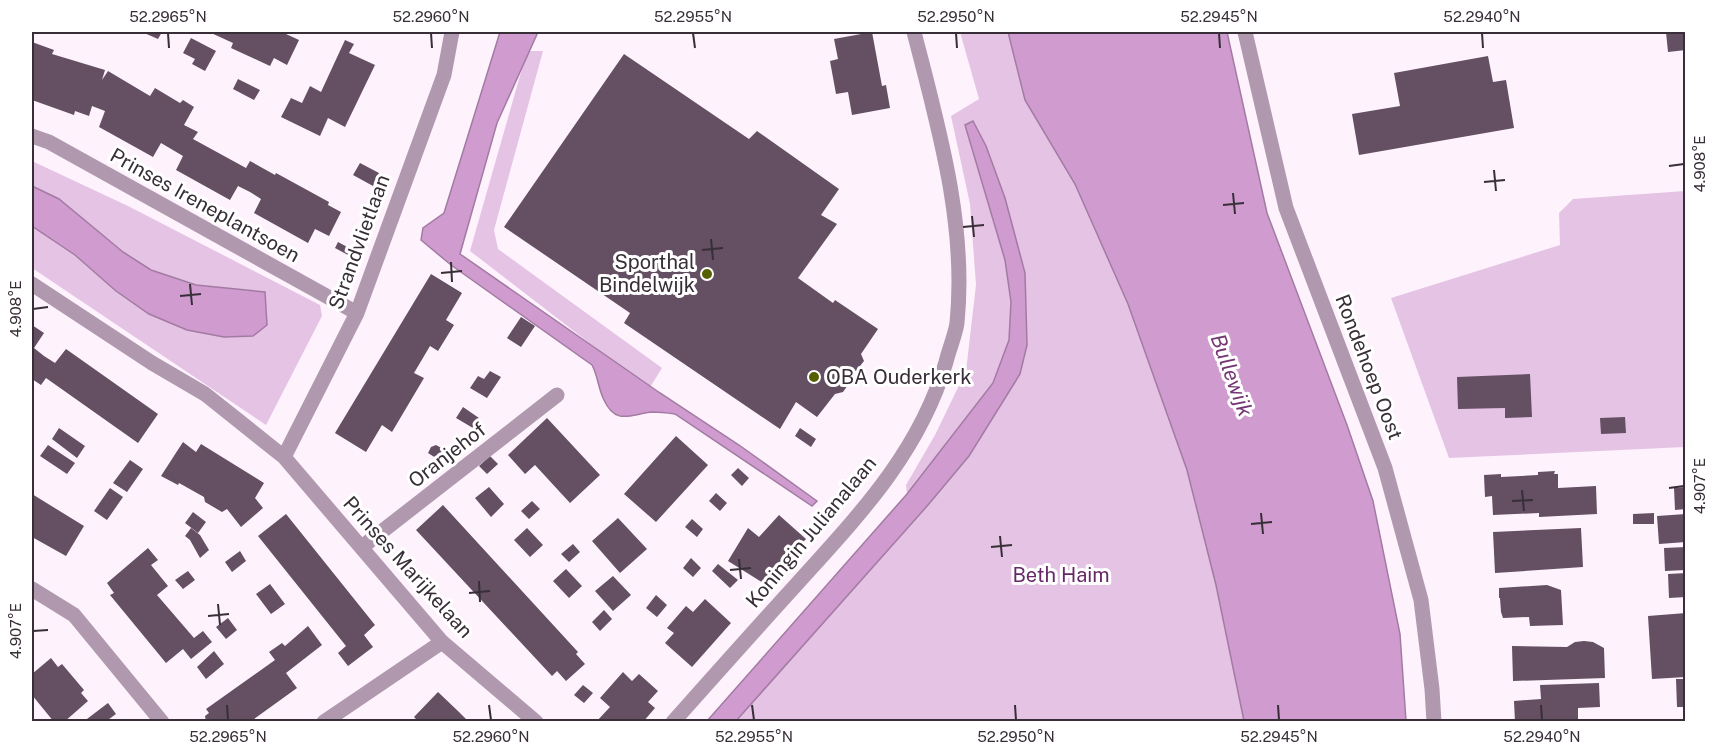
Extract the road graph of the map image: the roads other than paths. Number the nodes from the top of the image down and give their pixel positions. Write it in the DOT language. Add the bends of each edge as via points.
graph roads {
  1 [pos="450,32"];
  2 [pos="914,32"];
  3 [pos="1245,32"];
  4 [pos="32,136"];
  5 [pos="32,284"];
  6 [pos="357,314"];
  7 [pos="557,395"];
  8 [pos="284,458"];
  9 [pos="362,547"];
  10 [pos="32,589"];
  11 [pos="442,642"];
  12 [pos="162,722"];
  13 [pos="324,722"];
  14 [pos="536,722"];
  15 [pos="673,722"];
  16 [pos="1434,722"];
  1 -- 6 [label="street, Strandvlietlaan" via="444,75"];
  2 -- 15 [label="street, Koningin Julianalaan" via="941,139 957,242 957,325 942,376 926,416 872,500"];
  3 -- 16 [label="street, Rondehoep Oost" via="1286,208 1388,479 1421,600"];
  4 -- 6 [label="street, Prinses Ireneplantsoen"];
  5 -- 8 [label="street" via="205,394"];
  6 -- 8 [label="street, Strandvlietlaan"];
  7 -- 9 [label="street, Oranjehof"];
  8 -- 9 [label="street, Prinses Marijkelaan"];
  9 -- 11 [label="street, Prinses Marijkelaan"];
  10 -- 12 [label="street" via="74,615"];
  11 -- 13 [label="street"];
  11 -- 14 [label="street, Prinses Marijkelaan"];
}
